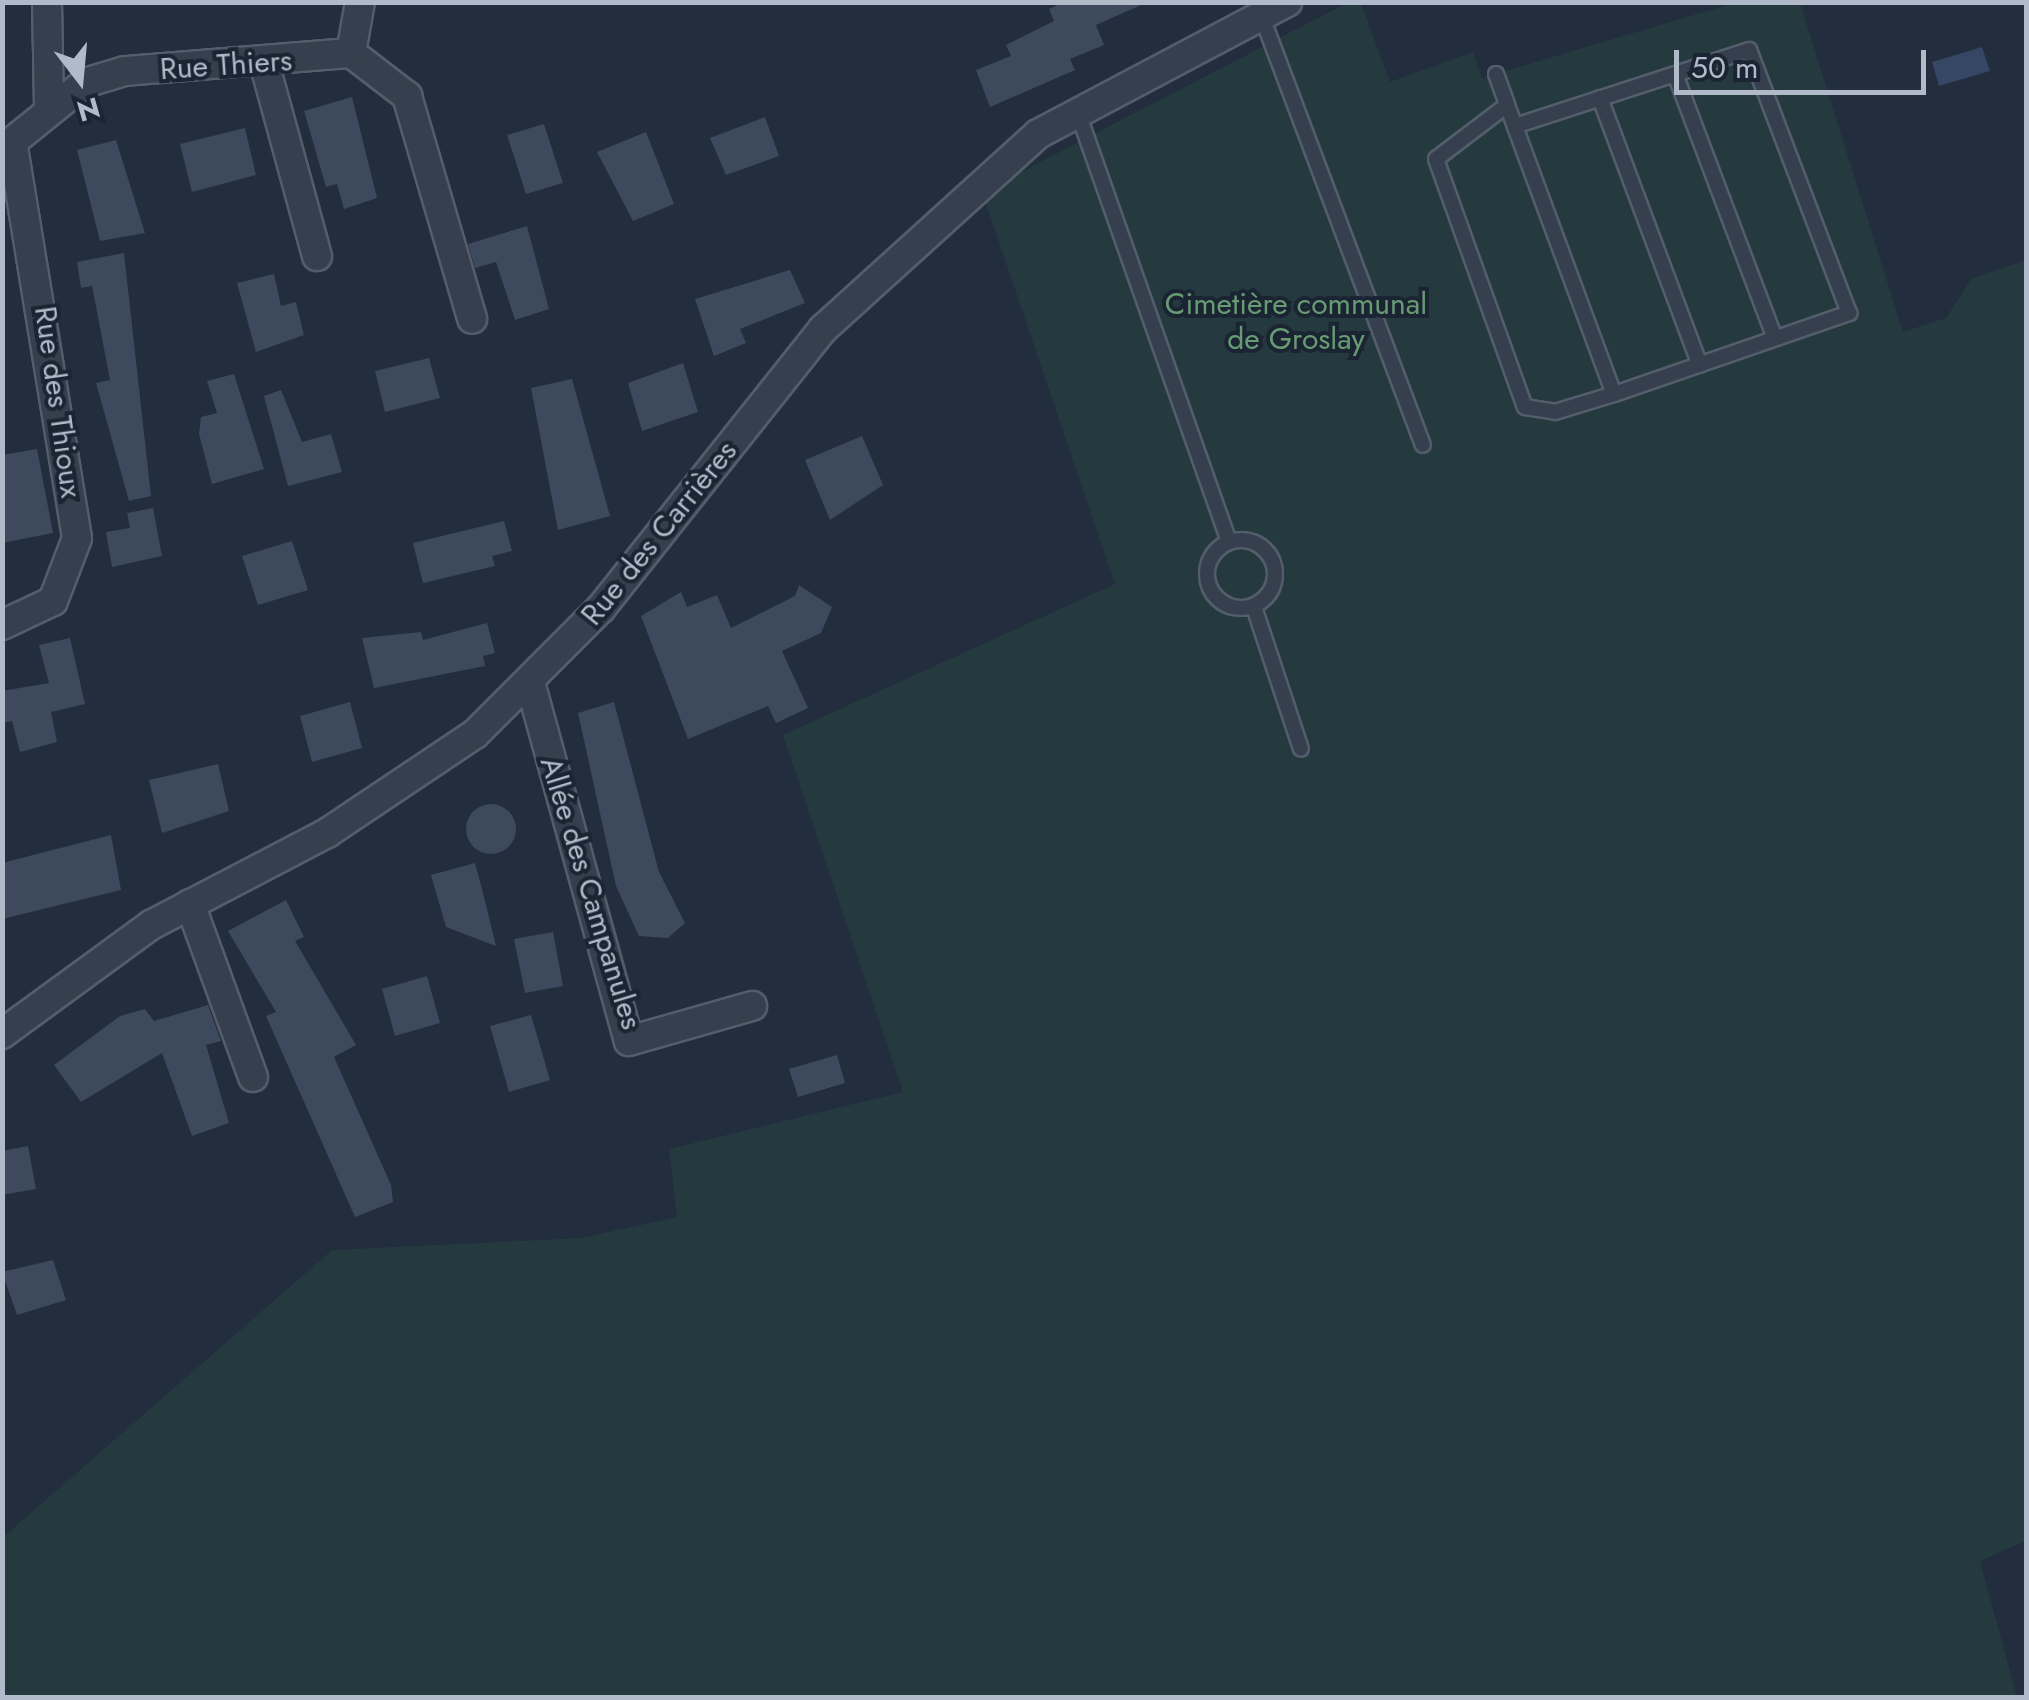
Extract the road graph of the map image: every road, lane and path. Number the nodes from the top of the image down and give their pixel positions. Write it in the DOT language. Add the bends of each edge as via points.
graph roads {
  1 [pos="47,2"];
  2 [pos="360,2"];
  3 [pos="1288,2"];
  4 [pos="1262,17"];
  5 [pos="351,53"];
  6 [pos="265,66"];
  7 [pos="1496,74"];
  8 [pos="1675,74"];
  9 [pos="1600,98"];
  10 [pos="1507,104"];
  11 [pos="49,110"];
  12 [pos="1078,113"];
  13 [pos="1515,126"];
  14 [pos="7,143"];
  15 [pos="317,256"];
  16 [pos="472,318"];
  17 [pos="1776,338"];
  18 [pos="1700,365"];
  19 [pos="1614,394"];
  20 [pos="1423,446"];
  21 [pos="1228,538"];
  22 [pos="1255,610"];
  23 [pos="2,625"];
  24 [pos="531,686"];
  25 [pos="1301,748"];
  26 [pos="190,904"];
  27 [pos="752,1006"];
  28 [pos="2,1034"];
  29 [pos="252,1077"];
  1 -- 11 [label="street"];
  2 -- 5 [label="street"];
  3 -- 4 [label="street, Rue des Carrières"];
  4 -- 12 [label="street, Rue des Carrières"];
  4 -- 20 [label="lane"];
  5 -- 6 [label="street, Rue Thiers"];
  5 -- 16 [label="street" via="407,96"];
  6 -- 11 [label="street, Rue Thiers" via="125,72 85,83"];
  6 -- 15 [label="street"];
  7 -- 10 [label="lane"];
  8 -- 9 [label="lane"];
  8 -- 17 [label="lane"];
  8 -- 17 [label="lane" via="1749,50 1849,313"];
  9 -- 13 [label="lane"];
  9 -- 18 [label="lane"];
  10 -- 13 [label="lane"];
  10 -- 19 [label="lane" via="1436,159 1525,407 1554,412"];
  11 -- 14 [label="street, Rue Thiers"];
  12 -- 21 [label="lane"];
  12 -- 24 [label="street, Rue des Carrières" via="1038,134 823,330"];
  13 -- 19 [label="lane"];
  14 -- 23 [label="street, Rue des Thioux" via="77,538 54,601"];
  17 -- 18 [label="lane"];
  18 -- 19 [label="lane"];
  21 -- 22 [label="lane" via="1246,537 1270,567 1272,592"];
  21 -- 22 [label="lane" via="1208,560 1211,576 1220,600"];
  22 -- 25 [label="lane"];
  24 -- 26 [label="street, Rue des Carrières" via="327,833"];
  24 -- 27 [label="street, Allée des Campanules" via="629,1041"];
  26 -- 28 [label="street, Rue des Carrières"];
  26 -- 29 [label="street"];
}
